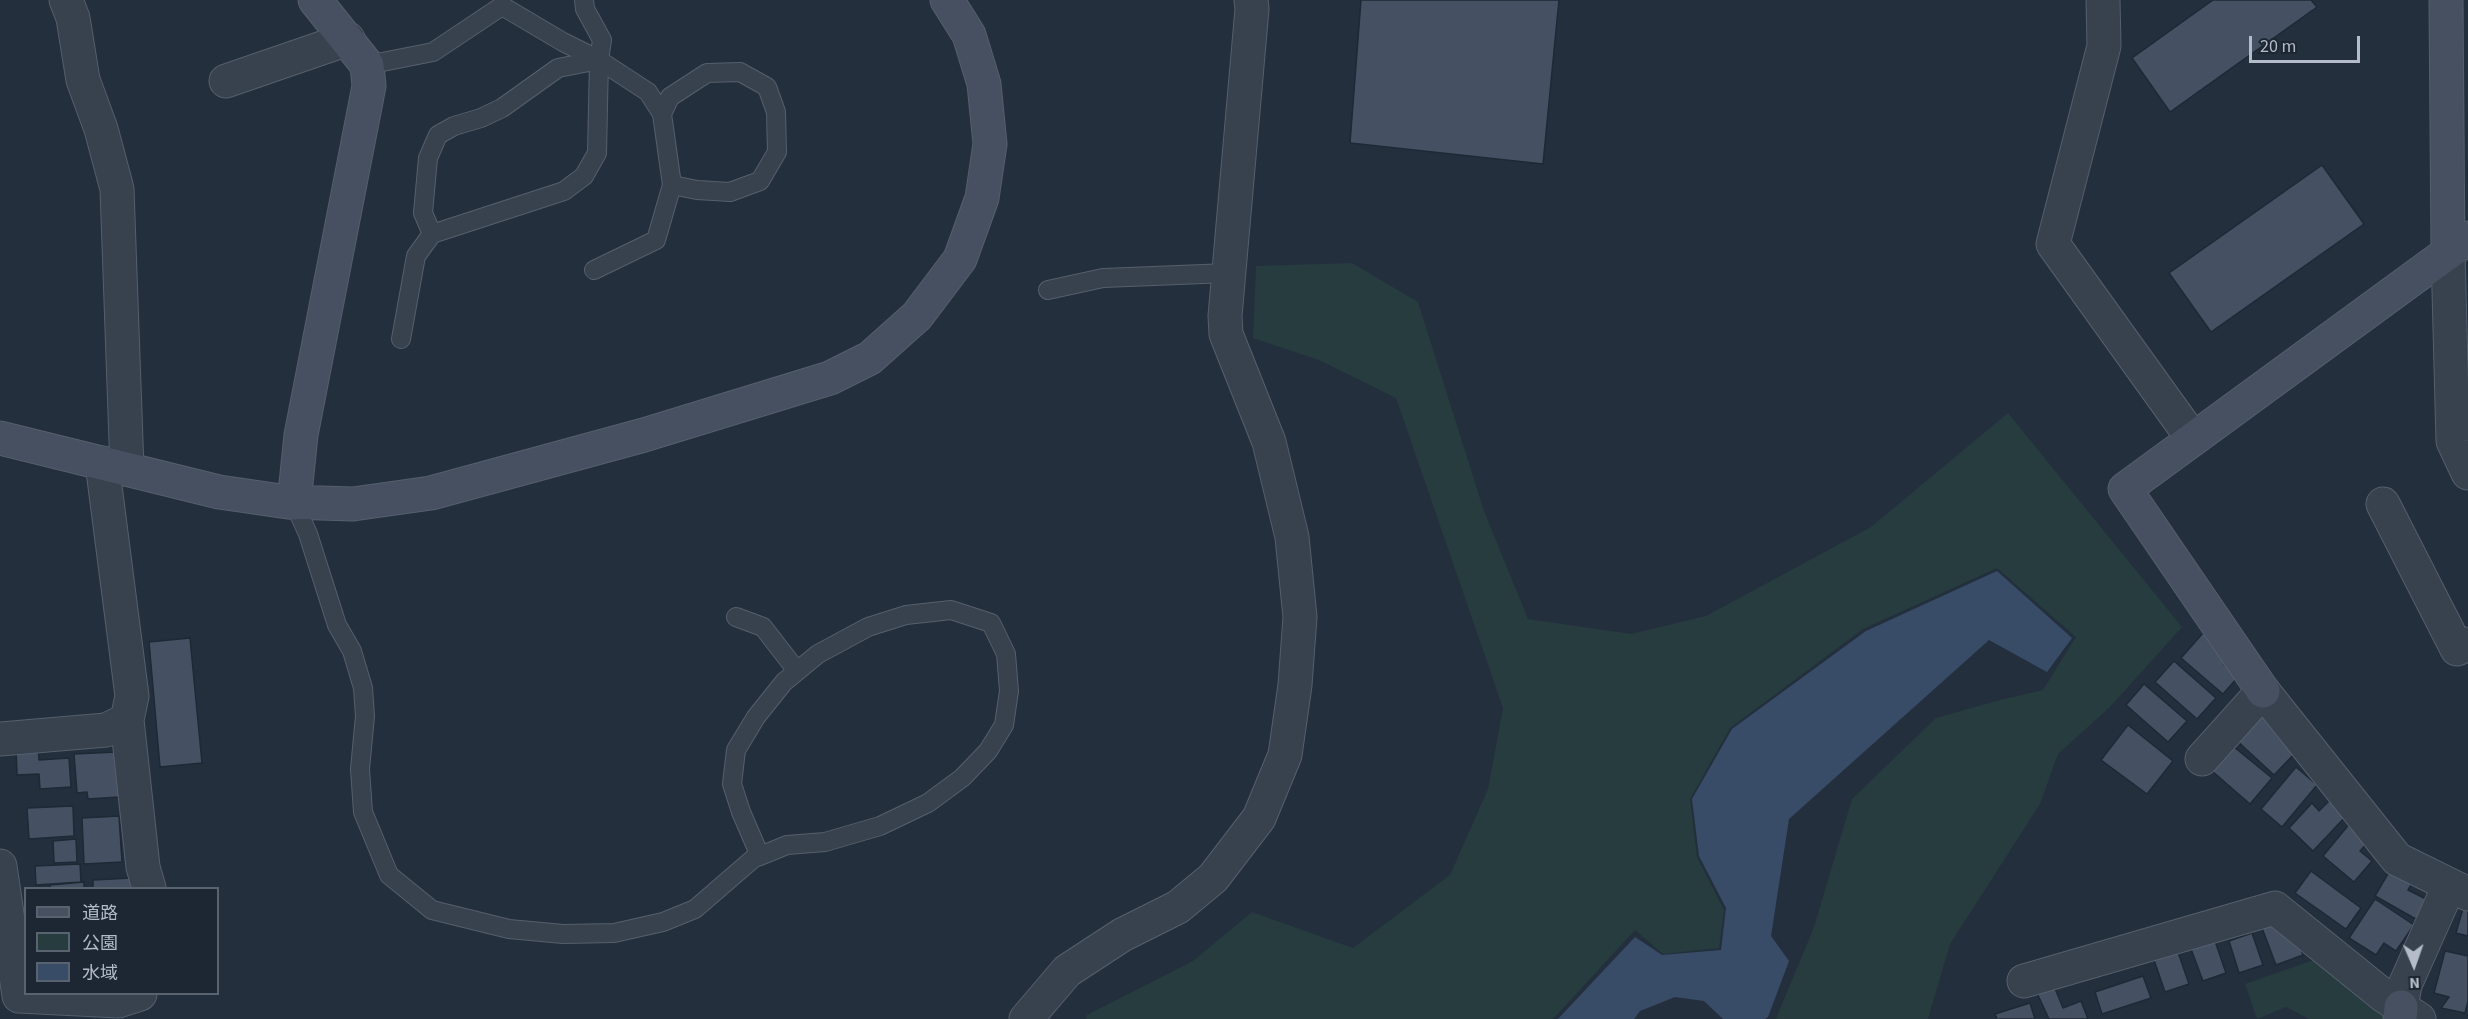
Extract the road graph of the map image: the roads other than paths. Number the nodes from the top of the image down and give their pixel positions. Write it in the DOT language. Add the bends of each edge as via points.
graph roads {
  1 [pos="66,0"];
  2 [pos="315,0"];
  3 [pos="584,0"];
  4 [pos="947,0"];
  5 [pos="1251,0"];
  6 [pos="2103,0"];
  7 [pos="2446,0"];
  8 [pos="503,3"];
  9 [pos="348,39"];
  10 [pos="599,60"];
  11 [pos="367,65"];
  12 [pos="226,81"];
  13 [pos="662,114"];
  14 [pos="672,185"];
  15 [pos="432,234"];
  16 [pos="2458,246"];
  17 [pos="594,270"];
  18 [pos="1229,273"];
  19 [pos="1048,290"];
  20 [pos="401,339"];
  21 [pos="0,438"];
  22 [pos="2193,439"];
  23 [pos="115,466"];
  24 [pos="2468,472"];
  25 [pos="294,502"];
  26 [pos="2383,504"];
  27 [pos="736,617"];
  28 [pos="2468,644"];
  29 [pos="797,671"];
  30 [pos="2263,691"];
  31 [pos="127,720"];
  32 [pos="0,739"];
  33 [pos="2202,759"];
  34 [pos="760,856"];
  35 [pos="0,866"];
  36 [pos="149,887"];
  37 [pos="2459,890"];
  38 [pos="2024,981"];
  39 [pos="134,995"];
  40 [pos="2407,1015"];
  41 [pos="1026,1019"];
  1 -- 23 [label="street" via="73,18 83,80 117,189"];
  2 -- 9 [label="street"];
  3 -- 10 [label="lane" via="602,40"];
  4 -- 25 [label="street" via="969,35 984,84 990,144 982,198 960,259 917,316 870,358 830,378 644,435 431,493 353,504"];
  5 -- 18 [label="street"];
  6 -- 22 [label="street" via="2104,46 2054,244"];
  7 -- 16 [label="street"];
  8 -- 10 [label="lane" via="562,42"];
  8 -- 11 [label="lane" via="433,52"];
  9 -- 11 [label="street"];
  9 -- 12 [label="street"];
  10 -- 13 [label="lane" via="648,93"];
  10 -- 15 [label="lane" via="597,153 584,176 564,191"];
  10 -- 15 [label="lane" via="558,68 502,108 438,135 428,158 423,213"];
  11 -- 25 [label="street" via="369,86 301,435"];
  13 -- 14 [label="lane"];
  13 -- 14 [label="lane" via="670,97 707,73 740,72 767,87 776,112 777,152 760,181 730,192"];
  14 -- 17 [label="lane" via="656,240"];
  15 -- 20 [label="lane" via="416,256"];
  16 -- 22 [label="street"];
  16 -- 24 [label="street" via="2453,441"];
  18 -- 19 [label="lane" via="1103,278"];
  18 -- 41 [label="street" via="1226,334 1269,442 1292,537 1300,617 1285,755 1259,818 1213,878 1178,907 1122,935 1067,971"];
  21 -- 23 [label="street"];
  22 -- 30 [label="street" via="2125,489"];
  23 -- 25 [label="street" via="219,492"];
  23 -- 31 [label="street" via="132,696"];
  25 -- 34 [label="lane" via="363,688 363,812 389,876 432,910 509,929 614,933 663,922 695,909"];
  26 -- 28 [label="street" via="2457,650"];
  27 -- 29 [label="lane" via="763,627"];
  29 -- 34 [label="lane" via="756,717 736,750 732,784"];
  29 -- 34 [label="lane" via="818,654 868,627 906,615 951,610 991,623 1006,654 1009,692 1004,725 988,751 962,778 928,803 880,826 825,842 788,845"];
  30 -- 33 [label="street"];
  30 -- 37 [label="street" via="2397,859"];
  31 -- 32 [label="street" via="106,730"];
  31 -- 36 [label="street" via="143,867"];
  35 -- 39 [label="street" via="19,996 118,1001"];
  37 -- 40 [label="street" via="2405,985"];
  38 -- 40 [label="street" via="2127,964 2275,908"];
}
